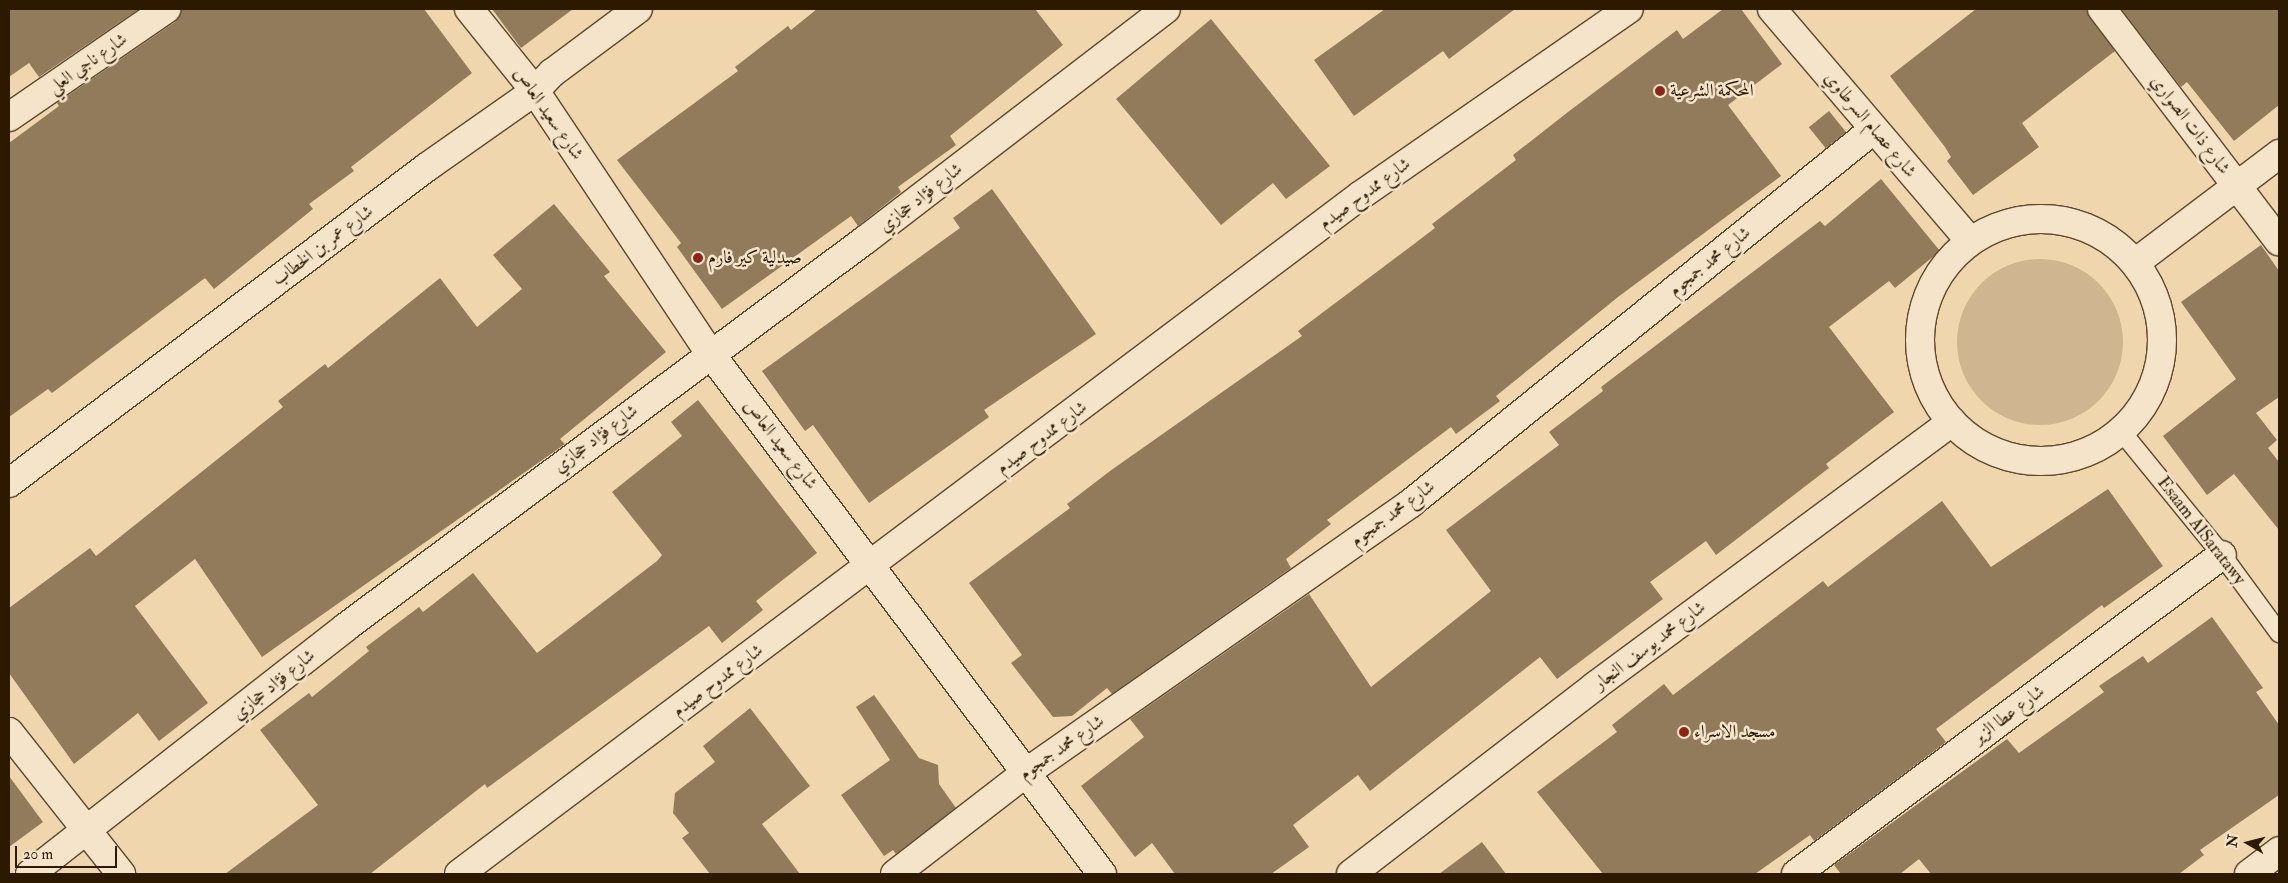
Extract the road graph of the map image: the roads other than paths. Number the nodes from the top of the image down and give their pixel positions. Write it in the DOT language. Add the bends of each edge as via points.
graph roads {
  1 [pos="166,9"];
  2 [pos="469,9"];
  3 [pos="638,9"];
  4 [pos="1166,9"];
  5 [pos="1629,9"];
  6 [pos="1772,9"];
  7 [pos="2102,9"];
  8 [pos="535,91"];
  9 [pos="9,117"];
  10 [pos="1873,130"];
  11 [pos="2279,154"];
  12 [pos="2237,187"];
  13 [pos="1969,240"];
  14 [pos="2279,241"];
  15 [pos="2135,263"];
  16 [pos="710,354"];
  17 [pos="1952,422"];
  18 [pos="2121,431"];
  19 [pos="9,483"];
  20 [pos="2222,555"];
  21 [pos="873,566"];
  22 [pos="2279,633"];
  23 [pos="9,732"];
  24 [pos="1028,772"];
  25 [pos="87,832"];
  26 [pos="2279,852"];
  27 [pos="30,874"];
  28 [pos="121,874"];
  29 [pos="459,874"];
  30 [pos="894,874"];
  31 [pos="1102,874"];
  32 [pos="1351,874"];
  33 [pos="1796,874"];
  34 [pos="2248,874"];
  1 -- 9 [label="street, شارع ناجي العلي"];
  2 -- 8 [label="street, شارع سعيد العاص"];
  3 -- 8 [label="street, شارع عمر بن الخطاب" via="552,73"];
  4 -- 16 [label="street, شارع فؤاد حجازي" via="865,240"];
  5 -- 21 [label="street, شارع ممدوح صيدم" via="1361,195"];
  6 -- 10 [label="street, شارع عصام السرطاوي"];
  7 -- 12 [label="street, شارع ذات الصواري"];
  8 -- 16 [label="street, شارع سعيد العاص"];
  8 -- 19 [label="street, شارع عمر بن الخطاب" via="427,167"];
  10 -- 13 [label="street, شارع عصام السرطاوي"];
  10 -- 24 [label="street, شارع محمد جمجوم" via="1410,503"];
  11 -- 12 [label="street"];
  12 -- 14 [label="street, شارع ذات الصواري"];
  12 -- 15 [label="street"];
  13 -- 15 [label="street" via="2013,221 2052,218 2089,228 2122,249"];
  13 -- 17 [label="street" via="1939,274 1920,324 1925,377"];
  15 -- 18 [label="street" via="2156,304 2162,350 2144,403"];
  16 -- 21 [label="street, شارع سعيد العاص"];
  16 -- 25 [label="street, شارع فؤاد حجازي" via="346,627"];
  17 -- 18 [label="street" via="1985,448 2024,460 2045,462 2086,453"];
  17 -- 32 [label="street, شارع محمد يوسف النجار" via="1595,686"];
  18 -- 20 [label="lane, Esaam AlSaratawy"];
  20 -- 22 [label="lane, Esaam AlSaratawy"];
  20 -- 33 [label="street, شارع عطا الزير"];
  21 -- 24 [label="street, شارع سعيد العاص"];
  21 -- 29 [label="street, شارع ممدوح صيدم"];
  23 -- 25 [label="street"];
  24 -- 30 [label="street, شارع محمد جمجوم"];
  24 -- 31 [label="street, شارع سعيد العاص"];
  25 -- 27 [label="street, شارع فؤاد حجازي"];
  25 -- 28 [label="street"];
  26 -- 34 [label="street"];
}
